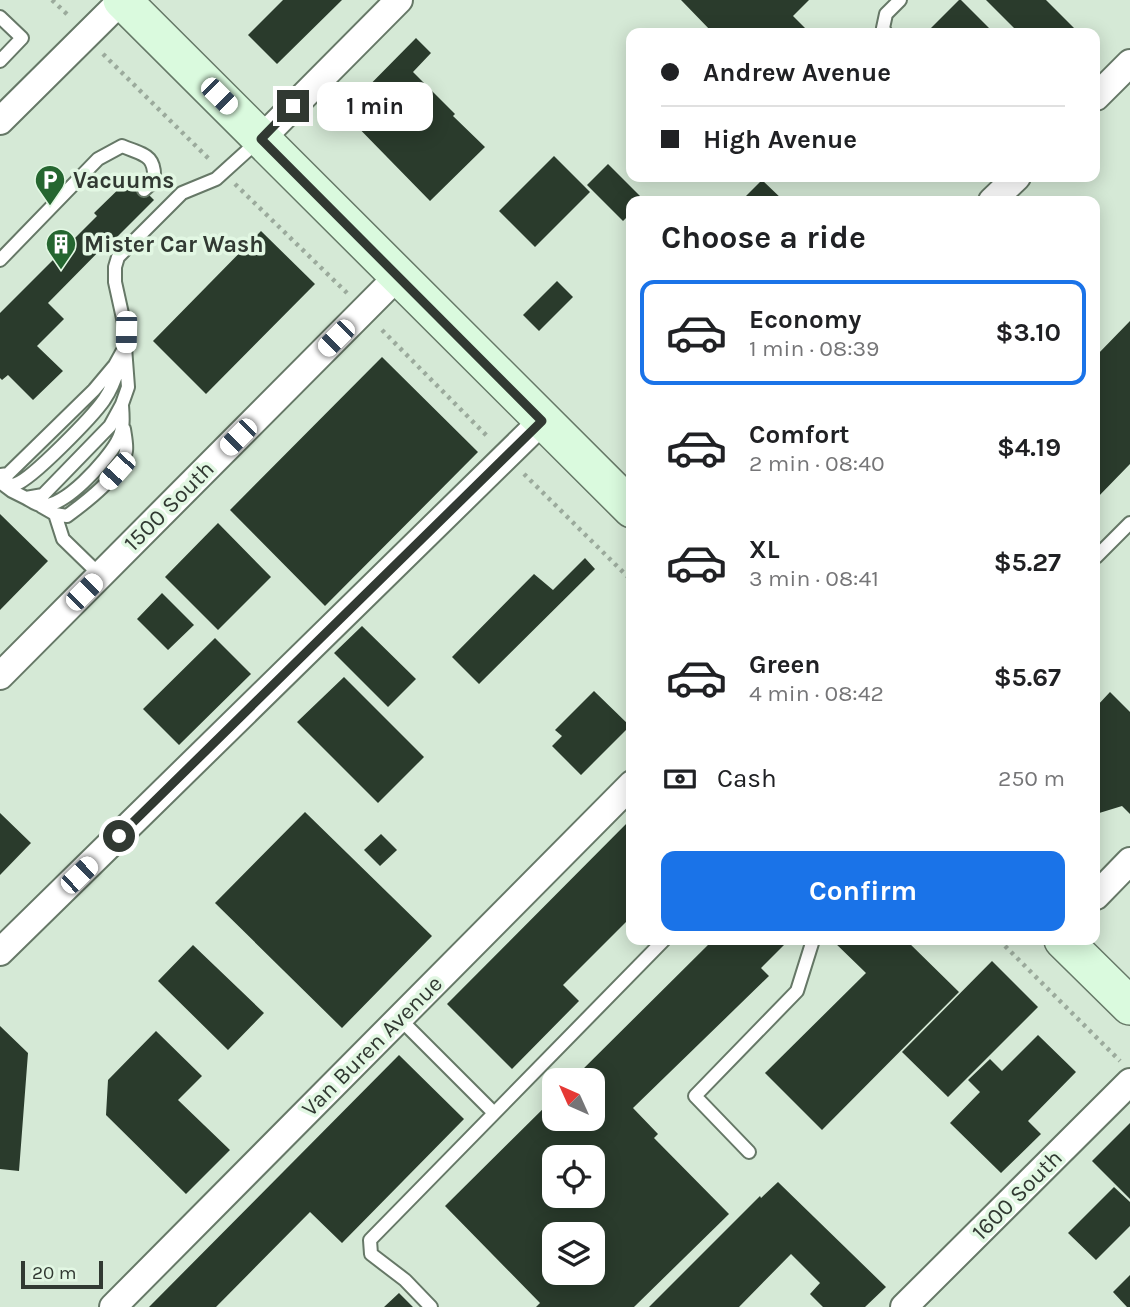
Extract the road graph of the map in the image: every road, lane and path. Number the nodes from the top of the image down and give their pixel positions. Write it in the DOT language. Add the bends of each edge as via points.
graph roads {
  1 [pos="52,0"];
  2 [pos="122,0"];
  3 [pos="399,0"];
  4 [pos="900,0"];
  5 [pos="67,15"];
  6 [pos="0,17"];
  7 [pos="884,28"];
  8 [pos="105,56"];
  9 [pos="0,61"];
  10 [pos="1130,62"];
  11 [pos="1100,93"];
  12 [pos="0,121"];
  13 [pos="261,139"];
  14 [pos="213,163"];
  15 [pos="1012,182"];
  16 [pos="238,188"];
  17 [pos="144,190"];
  18 [pos="997,196"];
  19 [pos="0,260"];
  20 [pos="398,276"];
  21 [pos="349,295"];
  22 [pos="125,347"];
  23 [pos="122,404"];
  24 [pos="542,421"];
  25 [pos="124,422"];
  26 [pos="0,475"];
  27 [pos="0,482"];
  28 [pos="26,498"];
  29 [pos="626,503"];
  30 [pos="41,506"];
  31 [pos="55,514"];
  32 [pos="1130,523"];
  33 [pos="1100,553"];
  34 [pos="100,575"];
  35 [pos="0,676"];
  36 [pos="626,790"];
  37 [pos="1130,861"];
  38 [pos="1100,891"];
  39 [pos="659,945"];
  40 [pos="811,945"];
  41 [pos="1004,945"];
  42 [pos="1068,945"];
  43 [pos="0,952"];
  44 [pos="1130,1006"];
  45 [pos="400,1018"];
  46 [pos="1126,1073"];
  47 [pos="495,1113"];
  48 [pos="749,1152"];
  49 [pos="113,1307"];
  50 [pos="431,1307"];
  51 [pos="904,1307"];
  1 -- 5 [label="path"];
  2 -- 12 [label="street"];
  2 -- 13 [label="main road"];
  3 -- 13 [label="street"];
  4 -- 7 [label="lane" via="886,14"];
  6 -- 9 [label="lane" via="22,38"];
  8 -- 14 [label="path"];
  10 -- 11 [label="street"];
  13 -- 20 [label="main road"];
  13 -- 22 [label="lane" via="216,179 182,193 118,257 115,282"];
  15 -- 18 [label="street"];
  16 -- 21 [label="path"];
  17 -- 19 [label="lane" via="154,181 155,168 148,157 122,146 98,159"];
  20 -- 24 [label="main road"];
  20 -- 34 [label="street, 1500 South"];
  22 -- 23 [label="lane" via="128,387"];
  22 -- 26 [label="lane" via="94,390 19,465"];
  22 -- 27 [label="lane" via="115,381 92,415 17,484"];
  23 -- 25 [label="lane"];
  23 -- 28 [label="lane" via="110,426 70,469 43,495"];
  24 -- 29 [label="main road"];
  24 -- 43 [label="street"];
  25 -- 30 [label="lane" via="107,457 59,502"];
  25 -- 31 [label="lane" via="126,453 117,471 67,516"];
  27 -- 28 [label="lane"];
  28 -- 30 [label="lane"];
  30 -- 31 [label="lane"];
  31 -- 34 [label="lane" via="63,540"];
  32 -- 33 [label="lane"];
  34 -- 35 [label="street, 1500 South"];
  36 -- 45 [label="street, Van Buren Avenue"];
  37 -- 38 [label="street"];
  39 -- 47 [label="lane"];
  40 -- 48 [label="lane" via="797,991 695,1096"];
  41 -- 46 [label="path"];
  42 -- 44 [label="main road"];
  45 -- 47 [label="lane"];
  45 -- 49 [label="street, Van Buren Avenue"];
  46 -- 51 [label="street, 1600 South"];
  47 -- 50 [label="lane" via="370,1240 371,1254"];
}
